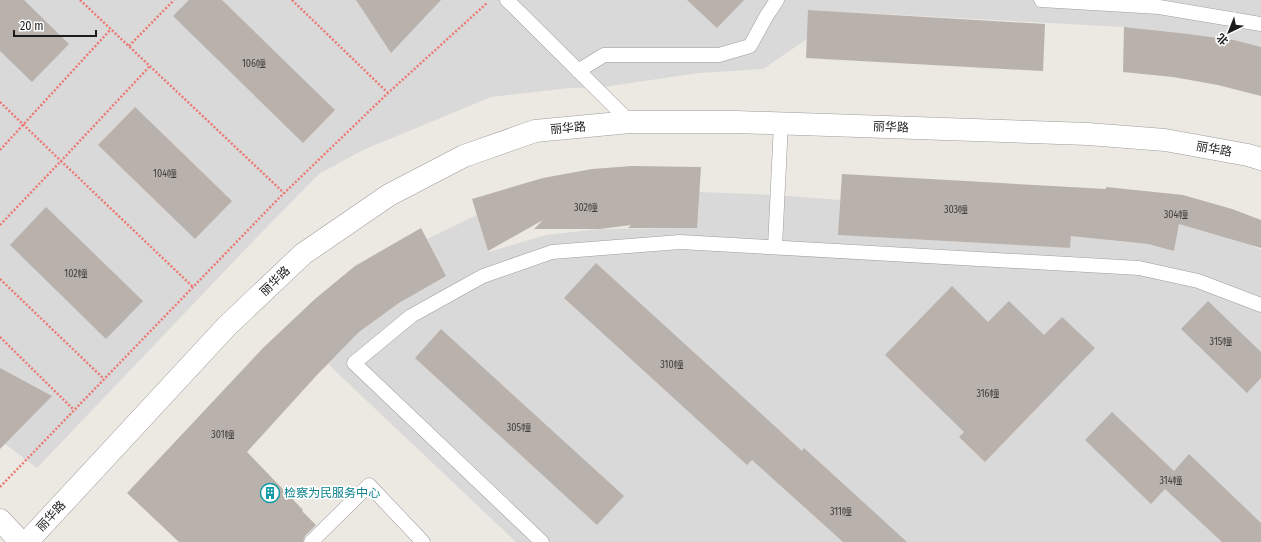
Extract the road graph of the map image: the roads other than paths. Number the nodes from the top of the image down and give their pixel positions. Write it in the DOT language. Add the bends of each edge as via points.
graph roads {
  1 [pos="507,0"];
  2 [pos="777,0"];
  3 [pos="1041,0"];
  4 [pos="1261,24"];
  5 [pos="578,71"];
  6 [pos="630,122"];
  7 [pos="781,123"];
  8 [pos="1261,159"];
  9 [pos="775,248"];
  10 [pos="1261,305"];
  11 [pos="0,520"];
  12 [pos="21,542"];
  13 [pos="26,542"];
  14 [pos="310,542"];
  15 [pos="423,542"];
  16 [pos="542,542"];
  1 -- 5 [label="lane"];
  2 -- 5 [label="lane" via="750,46 719,55 604,54"];
  3 -- 4 [label="lane" via="1159,7"];
  5 -- 6 [label="lane"];
  6 -- 7 [label="street, 丽华路"];
  6 -- 13 [label="street, 丽华路" via="536,131 464,156 389,195 303,254 227,326"];
  7 -- 8 [label="street, 丽华路" via="1088,134 1165,140"];
  7 -- 9 [label="lane"];
  9 -- 10 [label="lane" via="1139,268 1198,281"];
  9 -- 16 [label="lane" via="680,242 552,252 483,276 411,316 354,363"];
  11 -- 12 [label="street"];
  14 -- 15 [label="lane" via="369,485"];
}
